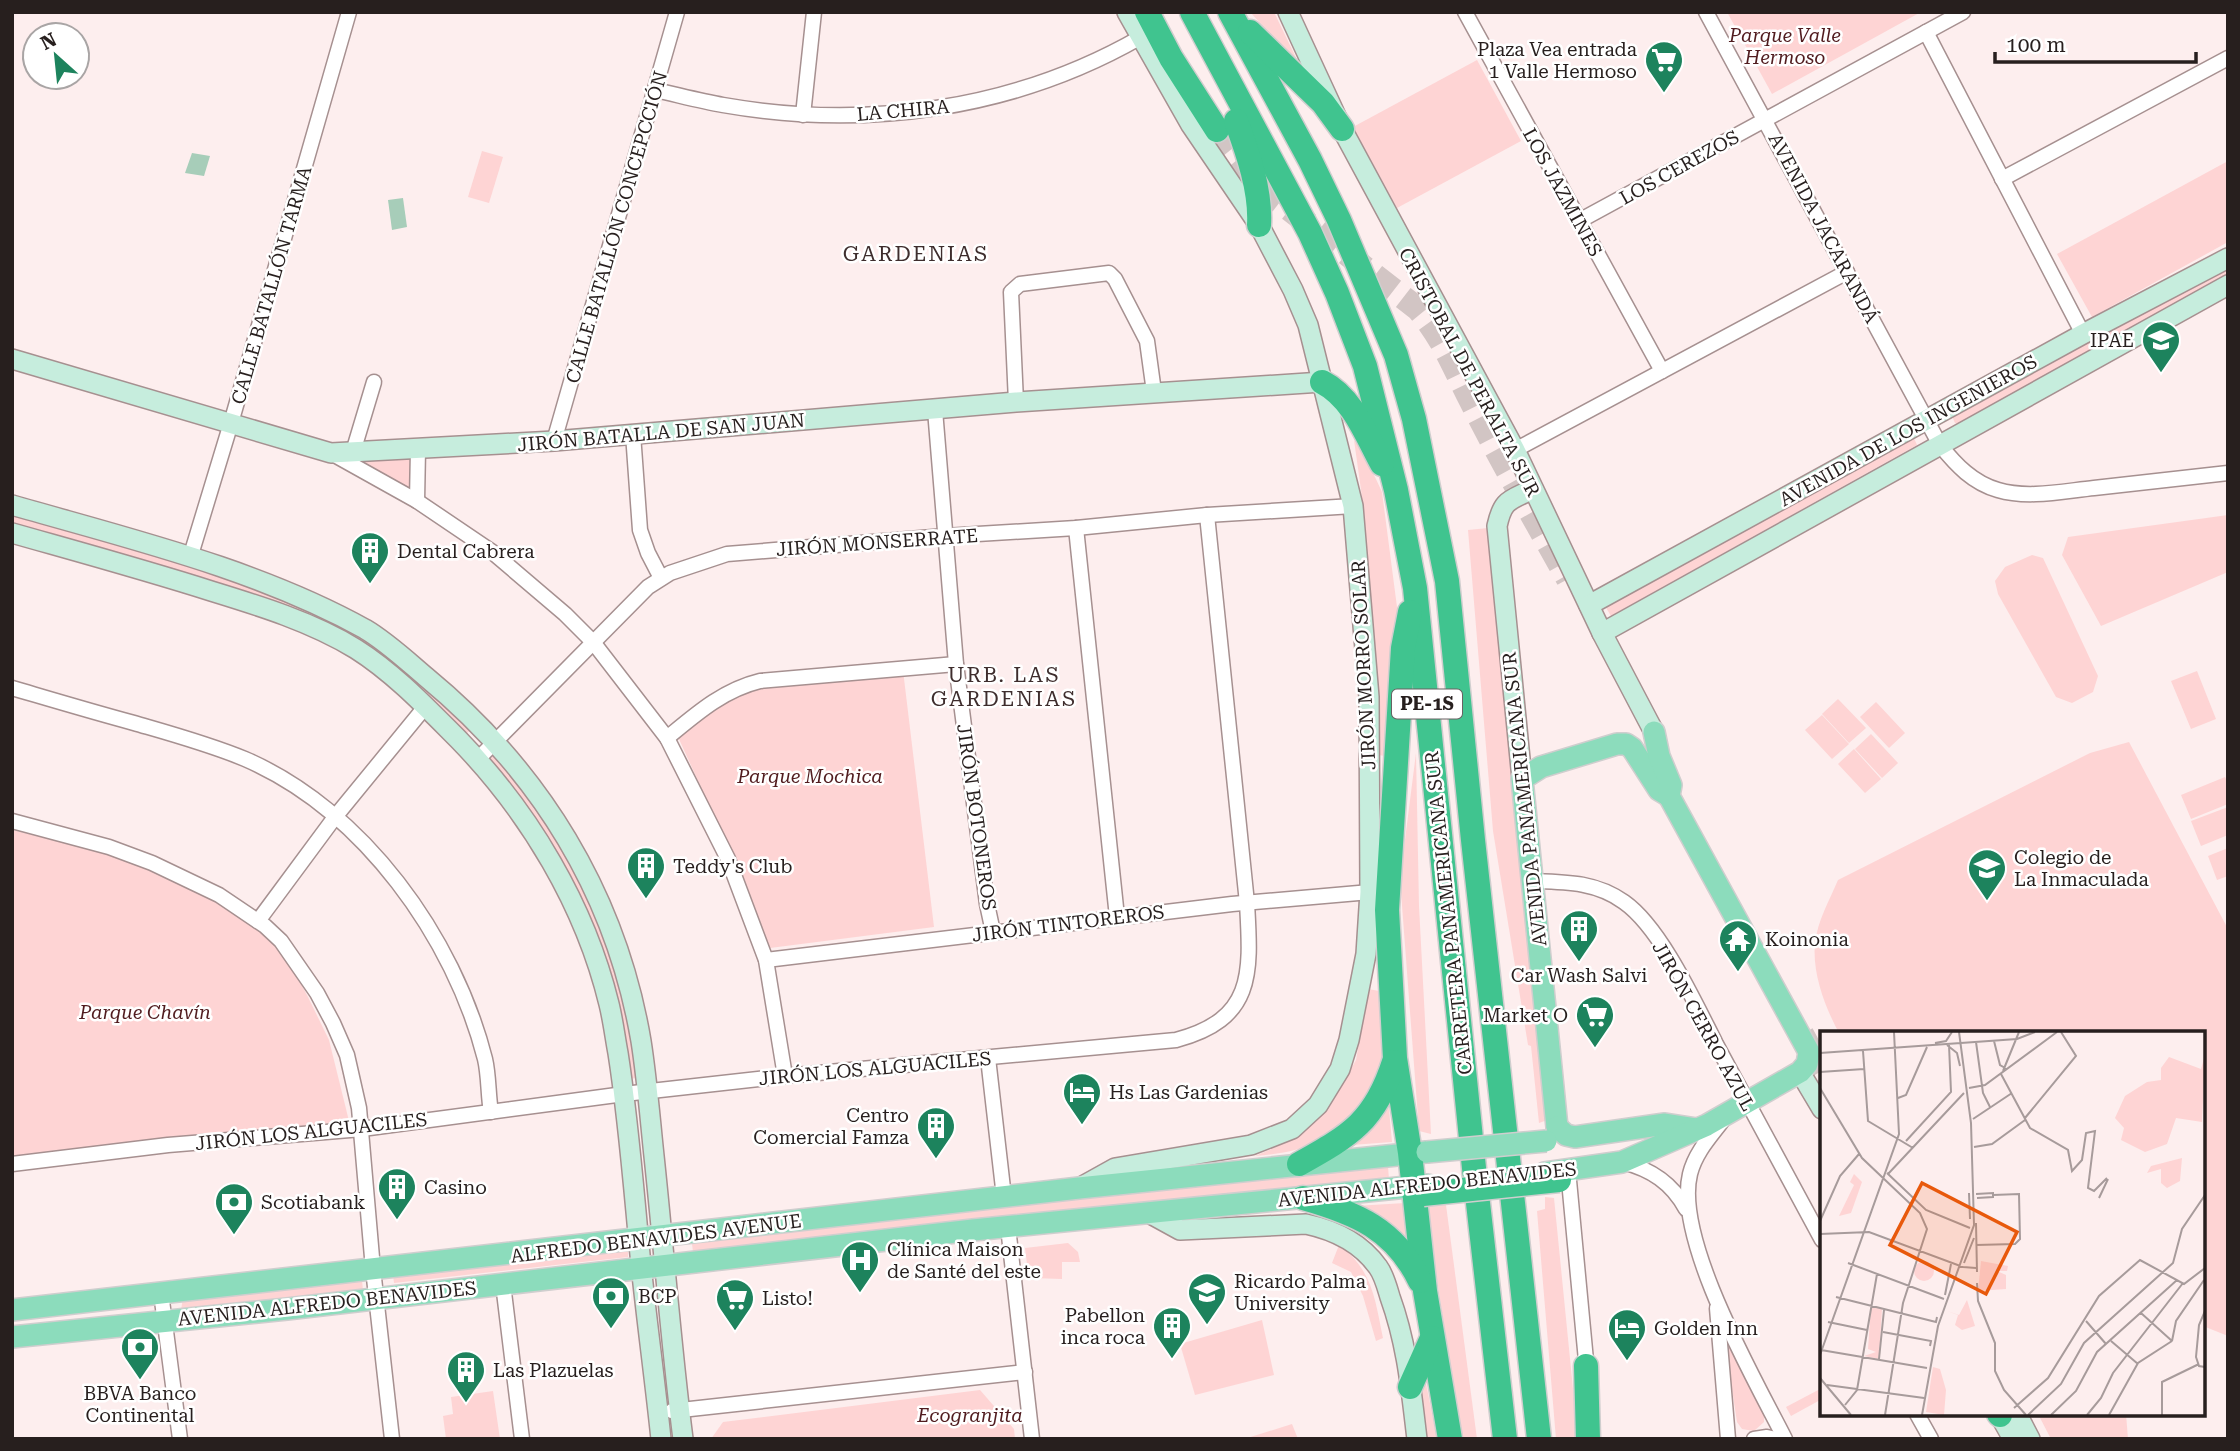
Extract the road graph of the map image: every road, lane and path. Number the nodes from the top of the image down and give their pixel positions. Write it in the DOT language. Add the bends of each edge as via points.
graph roads {
  1 [pos="349,12"];
  2 [pos="677,12"];
  3 [pos="814,12"];
  4 [pos="1127,12"];
  5 [pos="1147,12"];
  6 [pos="1192,12"];
  7 [pos="1288,12"];
  8 [pos="1465,12"];
  9 [pos="1706,12"];
  10 [pos="1963,12"];
  11 [pos="1231,14"];
  12 [pos="1926,32"];
  13 [pos="1141,37"];
  14 [pos="1208,41"];
  15 [pos="2228,58"];
  16 [pos="655,90"];
  17 [pos="803,115"];
  18 [pos="1765,120"];
  19 [pos="1342,129"];
  20 [pos="1217,130"];
  21 [pos="2003,179"];
  22 [pos="1580,221"];
  23 [pos="1259,225"];
  24 [pos="2228,258"];
  25 [pos="1847,272"];
  26 [pos="2228,285"];
  27 [pos="2083,334"];
  28 [pos="12,359"];
  29 [pos="1662,371"];
  30 [pos="374,382"];
  31 [pos="1322,382"];
  32 [pos="1154,393"];
  33 [pos="1016,402"];
  34 [pos="935,410"];
  35 [pos="1926,420"];
  36 [pos="231,423"];
  37 [pos="633,434"];
  38 [pos="554,441"];
  39 [pos="1940,446"];
  40 [pos="418,449"];
  41 [pos="1515,450"];
  42 [pos="353,452"];
  43 [pos="331,453"];
  44 [pos="2228,473"];
  45 [pos="1533,489"];
  46 [pos="1396,490"];
  47 [pos="417,501"];
  48 [pos="12,505"];
  49 [pos="1353,506"];
  50 [pos="1207,515"];
  51 [pos="1076,528"];
  52 [pos="12,533"];
  53 [pos="945,536"];
  54 [pos="190,558"];
  55 [pos="661,578"];
  56 [pos="1415,588"];
  57 [pos="1620,588"];
  58 [pos="1589,605"];
  59 [pos="1635,615"];
  60 [pos="1602,633"];
  61 [pos="593,642"];
  62 [pos="956,664"];
  63 [pos="12,688"];
  64 [pos="425,707"];
  65 [pos="1654,732"];
  66 [pos="667,738"];
  67 [pos="496,741"];
  68 [pos="478,759"];
  69 [pos="1522,779"];
  70 [pos="1669,796"];
  71 [pos="335,817"];
  72 [pos="12,821"];
  73 [pos="1533,881"];
  74 [pos="1370,892"];
  75 [pos="1247,902"];
  76 [pos="1117,917"];
  77 [pos="258,922"];
  78 [pos="993,932"];
  79 [pos="766,960"];
  80 [pos="988,1058"];
  81 [pos="1395,1058"];
  82 [pos="1810,1063"];
  83 [pos="785,1076"];
  84 [pos="647,1091"];
  85 [pos="624,1094"];
  86 [pos="1820,1101"];
  87 [pos="1747,1102"];
  88 [pos="491,1112"];
  89 [pos="1728,1113"];
  90 [pos="362,1129"];
  91 [pos="1697,1129"];
  92 [pos="1608,1133"];
  93 [pos="1551,1134"];
  94 [pos="1418,1153"];
  95 [pos="1622,1162"];
  96 [pos="12,1164"];
  97 [pos="1299,1164"];
  98 [pos="1564,1174"];
  99 [pos="1079,1188"];
  100 [pos="1420,1190"];
  101 [pos="1004,1197"];
  102 [pos="1303,1198"];
  103 [pos="1149,1213"];
  104 [pos="1689,1214"];
  105 [pos="1008,1227"];
  106 [pos="1820,1236"];
  107 [pos="662,1237"];
  108 [pos="639,1240"];
  109 [pos="664,1264"];
  110 [pos="641,1267"];
  111 [pos="373,1269"];
  112 [pos="503,1284"];
  113 [pos="1425,1291"];
  114 [pos="161,1293"];
  115 [pos="376,1298"];
  116 [pos="1716,1301"];
  117 [pos="12,1310"];
  118 [pos="165,1321"];
  119 [pos="12,1337"];
  120 [pos="1432,1338"];
  121 [pos="1586,1366"];
  122 [pos="1025,1372"];
  123 [pos="1410,1387"];
  124 [pos="679,1410"];
  125 [pos="659,1414"];
  126 [pos="1918,1416"];
  127 [pos="2000,1416"];
  128 [pos="2018,1416"];
  129 [pos="180,1439"];
  130 [pos="392,1439"];
  131 [pos="522,1439"];
  132 [pos="662,1439"];
  133 [pos="683,1439"];
  134 [pos="1032,1439"];
  135 [pos="1417,1439"];
  136 [pos="1450,1439"];
  137 [pos="1505,1439"];
  138 [pos="1539,1439"];
  139 [pos="1588,1439"];
  140 [pos="1595,1439"];
  141 [pos="1728,1439"];
  142 [pos="1754,1439"];
  143 [pos="1776,1439"];
  144 [pos="1785,1439"];
  145 [pos="1931,1439"];
  146 [pos="2013,1439"];
  147 [pos="2030,1439"];
  1 -- 36 [label="street, CALLE BATALLÓN TARMA"];
  2 -- 16 [label="street, CALLE BATALLÓN CONCEPCCIÓN"];
  3 -- 17 [label="street"];
  4 -- 13 [label="street, JIRÓN MORRO SOLAR"];
  5 -- 20 [label="highway"];
  6 -- 14 [label="highway, CARRETERA PANAMERICANA SUR / PE-1S"];
  7 -- 19 [label="street, CRISTOBAL DE PERALTA SUR"];
  8 -- 22 [label="street, LOS JAZMINES"];
  9 -- 18 [label="street, AVENIDA JACARANDÁ"];
  10 -- 12 [label="street, LOS CEREZOS"];
  11 -- 19 [label="highway" via="1323,103"];
  11 -- 138 [label="highway, CARRETERA PANAMERICANA SUR / PE-1S" via="1310,160 1367,281 1396,355 1429,485 1447,581"];
  12 -- 18 [label="street, LOS CEREZOS"];
  12 -- 21 [label="street"];
  13 -- 17 [label="street, LA CHIRA" via="1060,76 947,108"];
  13 -- 23 [label="street, JIRÓN MORRO SOLAR" via="1191,125"];
  14 -- 23 [label="highway" via="1246,149 1260,208"];
  14 -- 46 [label="highway, CARRETERA PANAMERICANA SUR / PE-1S" via="1337,293 1365,366"];
  15 -- 21 [label="street"];
  16 -- 17 [label="street, LA CHIRA" via="721,105"];
  16 -- 38 [label="street, CALLE BATALLÓN CONCEPCCIÓN"];
  18 -- 22 [label="street, LOS CEREZOS"];
  18 -- 25 [label="street, AVENIDA JACARANDÁ"];
  19 -- 41 [label="street, CRISTOBAL DE PERALTA SUR"];
  21 -- 27 [label="street"];
  22 -- 29 [label="street, LOS JAZMINES"];
  23 -- 31 [label="street, JIRÓN MORRO SOLAR" via="1308,325"];
  24 -- 27 [label="street, AVENIDA DE LOS INGENIEROS"];
  25 -- 29 [label="street"];
  25 -- 35 [label="street, AVENIDA JACARANDÁ"];
  26 -- 39 [label="street, AVENIDA DE LOS INGENIEROS"];
  27 -- 35 [label="street, AVENIDA DE LOS INGENIEROS"];
  28 -- 36 [label="street, JIRÓN BATALLA DE SAN JUAN"];
  29 -- 41 [label="street"];
  30 -- 42 [label="street"];
  31 -- 32 [label="street, JIRÓN BATALLA DE SAN JUAN"];
  31 -- 46 [label="highway" via="1347,402"];
  31 -- 49 [label="street, JIRÓN MORRO SOLAR"];
  32 -- 33 [label="street, JIRÓN BATALLA DE SAN JUAN"];
  32 -- 33 [label="street" via="1147,341 1109,273 1014,287"];
  33 -- 34 [label="street, JIRÓN BATALLA DE SAN JUAN"];
  34 -- 37 [label="street, JIRÓN BATALLA DE SAN JUAN"];
  34 -- 53 [label="street, JIRÓN BOTONEROS"];
  35 -- 39 [label="street, AVENIDA JACARANDÁ"];
  35 -- 57 [label="street, AVENIDA DE LOS INGENIEROS"];
  36 -- 43 [label="street, JIRÓN BATALLA DE SAN JUAN"];
  36 -- 54 [label="street, CALLE BATALLÓN TARMA"];
  37 -- 38 [label="street, JIRÓN BATALLA DE SAN JUAN"];
  37 -- 55 [label="street" via="640,530"];
  38 -- 40 [label="street, JIRÓN BATALLA DE SAN JUAN"];
  39 -- 44 [label="street, AVENIDA JACARANDÁ" via="1975,480 2015,494"];
  39 -- 59 [label="street, AVENIDA DE LOS INGENIEROS"];
  40 -- 42 [label="street, JIRÓN BATALLA DE SAN JUAN"];
  40 -- 47 [label="street"];
  41 -- 45 [label="street, CRISTOBAL DE PERALTA SUR"];
  42 -- 43 [label="street, JIRÓN BATALLA DE SAN JUAN"];
  43 -- 47 [label="street"];
  45 -- 58 [label="street, CRISTOBAL DE PERALTA SUR"];
  45 -- 69 [label="street, AVENIDA PANAMERICANA SUR" via="1501,508 1497,526"];
  46 -- 56 [label="highway, CARRETERA PANAMERICANA SUR / PE-1S"];
  47 -- 61 [label="street" via="491,551"];
  48 -- 54 [label="street"];
  49 -- 50 [label="street, JIRÓN MONSERRATE"];
  49 -- 74 [label="street, JIRÓN MORRO SOLAR" via="1369,697"];
  50 -- 51 [label="street, JIRÓN MONSERRATE"];
  50 -- 75 [label="street, JIRÓN LOS ALGUACILES"];
  51 -- 53 [label="street, JIRÓN MONSERRATE"];
  51 -- 76 [label="street"];
  52 -- 64 [label="street" via="290,617 355,649"];
  53 -- 55 [label="street, JIRÓN MONSERRATE" via="727,554"];
  53 -- 62 [label="street, JIRÓN BOTONEROS"];
  54 -- 67 [label="street" via="297,596 366,630 452,698"];
  55 -- 61 [label="street, JIRÓN MONSERRATE"];
  56 -- 81 [label="highway" via="1403,648 1387,910"];
  56 -- 137 [label="highway, CARRETERA PANAMERICANA SUR / PE-1S"];
  57 -- 58 [label="street, AVENIDA DE LOS INGENIEROS"];
  57 -- 59 [label="street" via="1623,604"];
  58 -- 60 [label="street, CRISTOBAL DE PERALTA SUR"];
  59 -- 60 [label="street, AVENIDA DE LOS INGENIEROS"];
  60 -- 65 [label="street, CRISTOBAL DE PERALTA SUR"];
  61 -- 66 [label="street"];
  61 -- 67 [label="street, JIRÓN MONSERRATE"];
  62 -- 66 [label="street" via="742,685 709,704"];
  62 -- 78 [label="street, JIRÓN BOTONEROS"];
  63 -- 71 [label="street" via="215,747 285,782"];
  64 -- 68 [label="street"];
  64 -- 71 [label="street"];
  65 -- 70 [label="main road" via="1671,785"];
  66 -- 79 [label="street" via="728,859"];
  67 -- 68 [label="street, JIRÓN MONSERRATE"];
  67 -- 84 [label="street" via="536,791 604,908 631,996"];
  68 -- 85 [label="street" via="516,807 576,909 610,1004"];
  69 -- 70 [label="main road" via="1541,767 1626,744 1659,790"];
  69 -- 73 [label="main road, AVENIDA PANAMERICANA SUR"];
  70 -- 82 [label="main road"];
  71 -- 77 [label="street"];
  71 -- 88 [label="street" via="386,868 442,948 474,1019 486,1063"];
  72 -- 77 [label="street" via="152,863 219,895"];
  73 -- 87 [label="street, JIRÓN CERRO AZUL" via="1575,882 1627,904 1675,966"];
  73 -- 93 [label="main road, AVENIDA PANAMERICANA SUR"];
  74 -- 75 [label="street, JIRÓN TINTOREROS"];
  74 -- 99 [label="street, JIRÓN MORRO SOLAR" via="1366,954 1349,1040 1340,1069 1318,1105 1293,1129 1251,1145 1115,1168"];
  75 -- 76 [label="street, JIRÓN TINTOREROS"];
  75 -- 80 [label="street, JIRÓN LOS ALGUACILES" via="1247,980 1239,1000 1217,1023 1176,1040"];
  76 -- 78 [label="street, JIRÓN TINTOREROS"];
  77 -- 90 [label="street" via="281,941 333,1023 354,1079"];
  78 -- 79 [label="street, JIRÓN TINTOREROS"];
  79 -- 83 [label="street"];
  80 -- 83 [label="street, JIRÓN LOS ALGUACILES"];
  80 -- 101 [label="street"];
  81 -- 94 [label="highway"];
  81 -- 97 [label="highway" via="1385,1089 1370,1114"];
  82 -- 86 [label="street"];
  82 -- 87 [label="main road, AVENIDA ALFREDO BENAVIDES"];
  83 -- 84 [label="street, JIRÓN LOS ALGUACILES"];
  84 -- 85 [label="street, JIRÓN LOS ALGUACILES"];
  84 -- 107 [label="street"];
  85 -- 88 [label="street, JIRÓN LOS ALGUACILES"];
  85 -- 108 [label="street"];
  87 -- 89 [label="main road, AVENIDA ALFREDO BENAVIDES"];
  87 -- 106 [label="street, JIRÓN CERRO AZUL"];
  88 -- 90 [label="street, JIRÓN LOS ALGUACILES"];
  89 -- 91 [label="main road, AVENIDA ALFREDO BENAVIDES"];
  89 -- 104 [label="street" via="1696,1157 1687,1195"];
  90 -- 96 [label="street, JIRÓN LOS ALGUACILES"];
  90 -- 111 [label="street"];
  91 -- 92 [label="main road, AVENIDA ALFREDO BENAVIDES" via="1665,1124"];
  91 -- 95 [label="main road, AVENIDA ALFREDO BENAVIDES"];
  92 -- 93 [label="main road, AVENIDA ALFREDO BENAVIDES" via="1575,1138"];
  92 -- 98 [label="main road" via="1597,1151"];
  93 -- 94 [label="main road, AVENIDA ALFREDO BENAVIDES, bridge"];
  94 -- 97 [label="main road, AVENIDA ALFREDO BENAVIDES"];
  94 -- 100 [label="highway"];
  95 -- 98 [label="main road, AVENIDA ALFREDO BENAVIDES"];
  95 -- 104 [label="street" via="1655,1174 1680,1198"];
  97 -- 99 [label="main road, ALFREDO BENAVIDES AVENUE"];
  98 -- 100 [label="highway, bridge"];
  98 -- 121 [label="street"];
  99 -- 101 [label="main road, ALFREDO BENAVIDES AVENUE"];
  100 -- 102 [label="main road, AVENIDA ALFREDO BENAVIDES"];
  100 -- 113 [label="highway"];
  101 -- 107 [label="main road, ALFREDO BENAVIDES AVENUE"];
  102 -- 103 [label="main road, AVENIDA ALFREDO BENAVIDES"];
  102 -- 113 [label="highway" via="1339,1208 1383,1230 1413,1267"];
  103 -- 105 [label="main road, ALFREDO BENAVIDES AVENUE"];
  103 -- 123 [label="street" via="1180,1230 1306,1224 1355,1243 1379,1268 1387,1288 1404,1340"];
  104 -- 116 [label="street"];
  105 -- 109 [label="main road, ALFREDO BENAVIDES AVENUE"];
  105 -- 122 [label="street"];
  107 -- 108 [label="main road, ALFREDO BENAVIDES AVENUE"];
  107 -- 109 [label="street"];
  108 -- 110 [label="street"];
  108 -- 111 [label="main road, ALFREDO BENAVIDES AVENUE"];
  109 -- 110 [label="main road, ALFREDO BENAVIDES AVENUE"];
  109 -- 124 [label="street"];
  110 -- 112 [label="main road, AVENIDA ALFREDO BENAVIDES"];
  110 -- 125 [label="street"];
  111 -- 114 [label="main road, ALFREDO BENAVIDES AVENUE"];
  111 -- 115 [label="street"];
  112 -- 115 [label="main road, AVENIDA ALFREDO BENAVIDES"];
  112 -- 131 [label="street"];
  113 -- 120 [label="highway"];
  114 -- 117 [label="main road, ALFREDO BENAVIDES AVENUE"];
  114 -- 118 [label="street"];
  115 -- 118 [label="main road, AVENIDA ALFREDO BENAVIDES"];
  115 -- 130 [label="street"];
  116 -- 141 [label="street"];
  116 -- 144 [label="street"];
  118 -- 119 [label="main road, AVENIDA ALFREDO BENAVIDES"];
  118 -- 129 [label="street"];
  120 -- 123 [label="highway"];
  120 -- 136 [label="highway"];
  121 -- 139 [label="highway"];
  121 -- 140 [label="street"];
  122 -- 124 [label="street"];
  122 -- 134 [label="street"];
  123 -- 135 [label="street"];
  124 -- 125 [label="street"];
  124 -- 133 [label="street"];
  125 -- 132 [label="street"];
  126 -- 145 [label="street"];
  127 -- 146 [label="street"];
  128 -- 147 [label="street"];
  142 -- 143 [label="street"];
}
